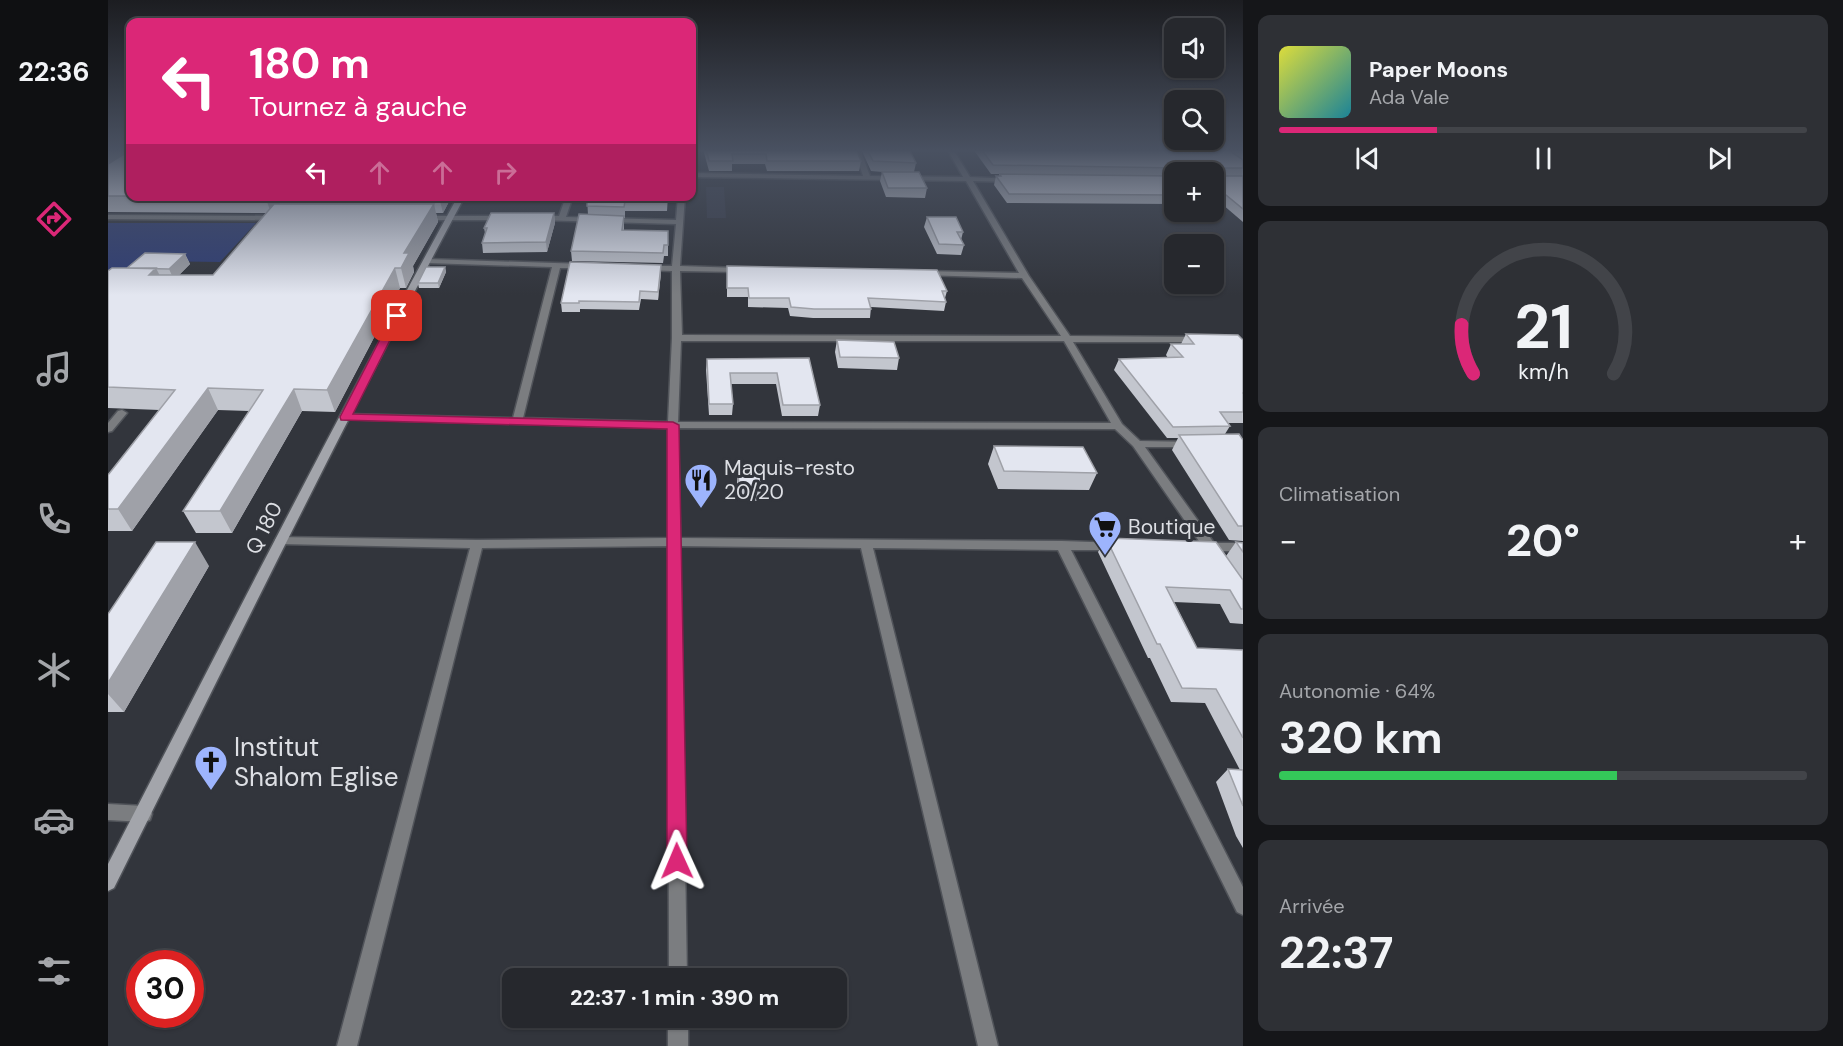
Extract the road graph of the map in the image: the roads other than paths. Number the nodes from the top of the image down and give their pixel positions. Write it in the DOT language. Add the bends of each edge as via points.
graph roads {
  1 [pos="978,198"];
  2 [pos="460,201"];
  3 [pos="568,201"];
  4 [pos="681,201"];
  5 [pos="284,214"];
  6 [pos="108,217"];
  7 [pos="275,218"];
  8 [pos="416,218"];
  9 [pos="451,218"];
  10 [pos="518,218"];
  11 [pos="529,218"];
  12 [pos="562,218"];
  13 [pos="679,222"];
  14 [pos="268,226"];
  15 [pos="427,261"];
  16 [pos="557,265"];
  17 [pos="592,266"];
  18 [pos="640,268"];
  19 [pos="676,269"];
  20 [pos="748,270"];
  21 [pos="914,273"];
  22 [pos="1025,276"];
  23 [pos="1066,337"];
  24 [pos="677,338"];
  25 [pos="1208,339"];
  26 [pos="122,413"];
  27 [pos="345,417"];
  28 [pos="517,422"];
  29 [pos="673,425"];
  30 [pos="1118,426"];
  31 [pos="108,429"];
  32 [pos="1208,443"];
  33 [pos="1137,444"];
  34 [pos="281,540"];
  35 [pos="674,542"];
  36 [pos="866,543"];
  37 [pos="477,544"];
  38 [pos="1062,545"];
  39 [pos="1130,546"];
  40 [pos="1187,546"];
  41 [pos="1210,547"];
  42 [pos="1243,547"];
  43 [pos="1223,566"];
  44 [pos="108,812"];
  45 [pos="144,814"];
  46 [pos="108,882"];
  47 [pos="1243,906"];
  48 [pos="678,968"];
  49 [pos="678,1028"];
  50 [pos="347,1046"];
  51 [pos="678,1046"];
  52 [pos="988,1046"];
  1 -- 22 [label="street"];
  2 -- 9 [label="street, Q 180"];
  3 -- 12 [label="street"];
  4 -- 13 [label="street"];
  5 -- 7 [label="street"];
  6 -- 7 [label="street"];
  7 -- 14 [label="street"];
  8 -- 9 [label="street"];
  9 -- 10 [label="street"];
  9 -- 15 [label="street, Q 180"];
  11 -- 12 [label="street"];
  12 -- 13 [label="street"];
  13 -- 19 [label="street"];
  15 -- 16 [label="street"];
  15 -- 27 [label="street, Q 180"];
  16 -- 17 [label="street"];
  16 -- 28 [label="street"];
  18 -- 19 [label="street"];
  19 -- 20 [label="street"];
  19 -- 24 [label="street"];
  21 -- 22 [label="street"];
  22 -- 23 [label="street"];
  23 -- 24 [label="street"];
  23 -- 25 [label="street"];
  23 -- 30 [label="street"];
  24 -- 29 [label="street"];
  26 -- 31 [label="street"];
  27 -- 28 [label="street"];
  27 -- 34 [label="street, Q 180"];
  28 -- 29 [label="street"];
  29 -- 30 [label="street"];
  29 -- 35 [label="street"];
  30 -- 33 [label="street"];
  32 -- 33 [label="street"];
  33 -- 41 [label="street"];
  34 -- 37 [label="street"];
  34 -- 45 [label="street, Q 180"];
  35 -- 36 [label="street"];
  35 -- 37 [label="street"];
  35 -- 48 [label="street"];
  36 -- 38 [label="street"];
  36 -- 52 [label="street"];
  37 -- 50 [label="street"];
  38 -- 39 [label="street"];
  38 -- 47 [label="street"];
  40 -- 41 [label="street"];
  41 -- 42 [label="street"];
  41 -- 43 [label="street"];
  44 -- 45 [label="street"];
  45 -- 46 [label="street, Q 180"];
  49 -- 51 [label="street"];
}
